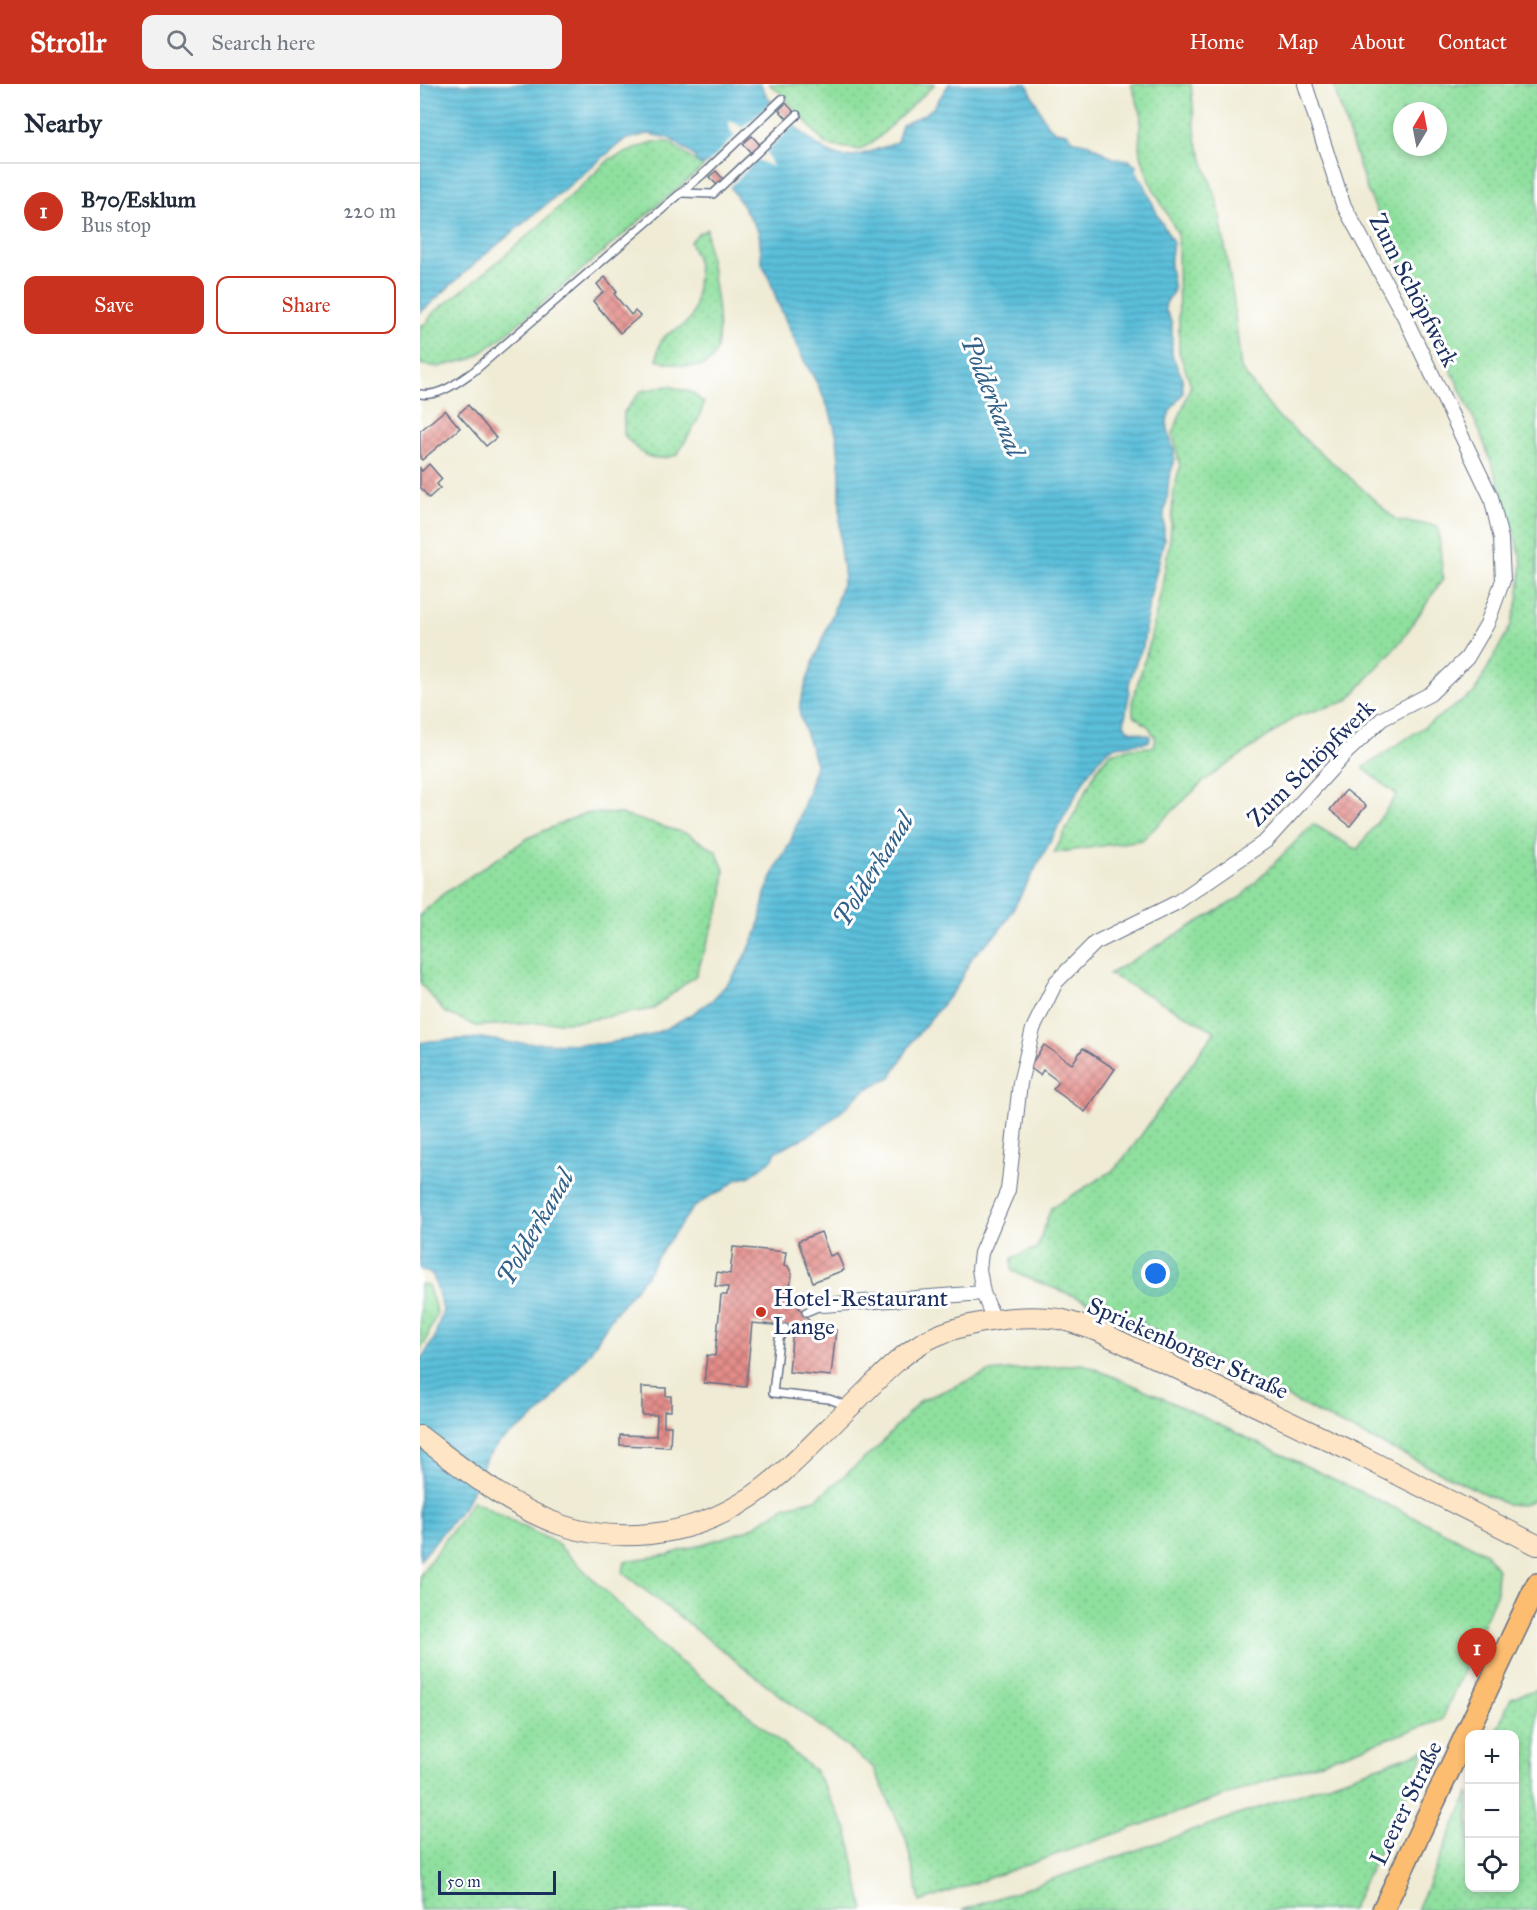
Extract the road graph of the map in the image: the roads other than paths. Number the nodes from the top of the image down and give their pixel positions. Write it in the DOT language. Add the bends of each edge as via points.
graph roads {
  1 [pos="1305,84"];
  2 [pos="782,99"];
  3 [pos="796,115"];
  4 [pos="681,193"];
  5 [pos="420,394"];
  6 [pos="983,1293"];
  7 [pos="823,1305"];
  8 [pos="806,1312"];
  9 [pos="994,1320"];
  10 [pos="785,1328"];
  11 [pos="851,1407"];
  12 [pos="420,1436"];
  13 [pos="1537,1545"];
  14 [pos="1537,1584"];
  15 [pos="1383,1910"];
  1 -- 6 [label="street, Zum Schöpfwerk" via="1343,204 1405,318 1491,497 1501,539 1503,580 1487,624 1467,658 1430,694 1382,719 1266,841 1176,903 1095,943 1056,982 1033,1029 1020,1083 1008,1190 981,1253"];
  2 -- 4 [label="lane"];
  3 -- 4 [label="lane" via="713,194"];
  4 -- 5 [label="lane" via="474,371 436,394"];
  6 -- 7 [label="street"];
  6 -- 9 [label="street, Zum Schöpfwerk"];
  7 -- 8 [label="lane"];
  9 -- 11 [label="street, Spriekenborger Straße" via="925,1341 897,1361"];
  9 -- 13 [label="street, Spriekenborger Straße" via="1058,1319 1098,1331"];
  10 -- 11 [label="lane" via="779,1339 773,1393 829,1399"];
  11 -- 12 [label="street, Spriekenborger Straße" via="785,1472 747,1501 722,1515 674,1530 634,1536 593,1534 543,1517 491,1490"];
  14 -- 15 [label="main road, Leerer Straße"];
}
